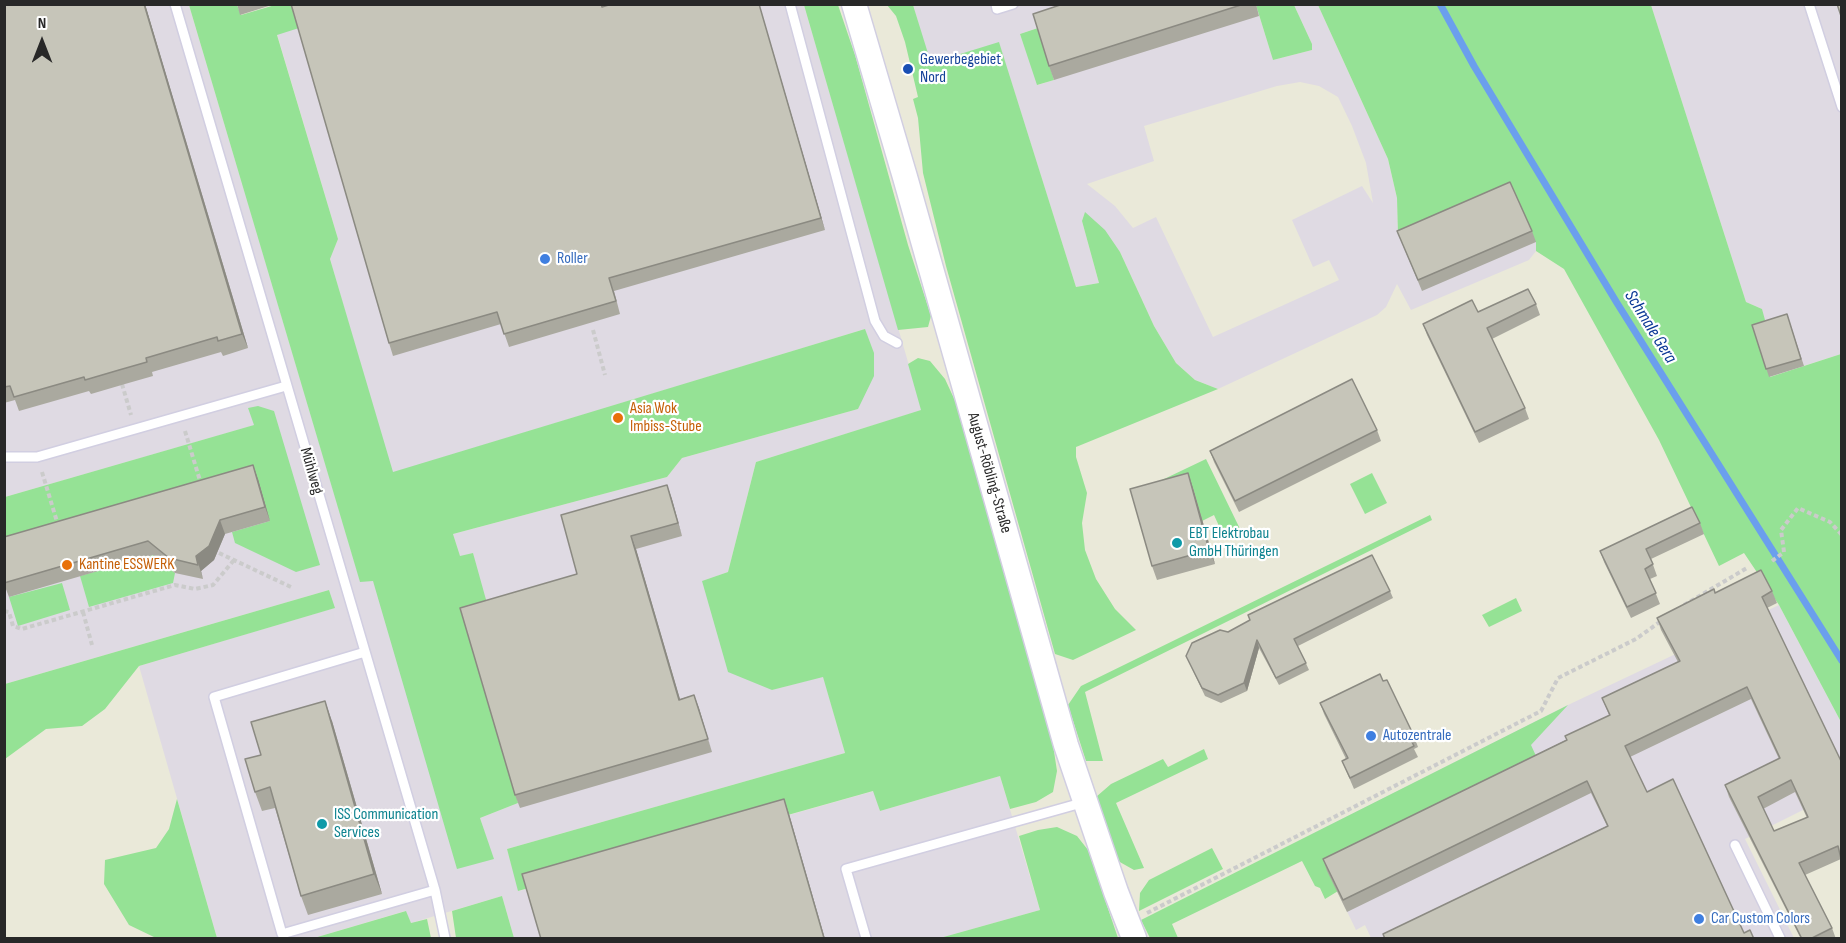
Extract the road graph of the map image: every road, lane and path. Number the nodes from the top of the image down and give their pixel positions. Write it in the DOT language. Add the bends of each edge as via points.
graph roads {
  1 [pos="175,4"];
  2 [pos="790,4"];
  3 [pos="854,4"];
  4 [pos="996,4"];
  5 [pos="1013,4"];
  6 [pos="1809,4"];
  7 [pos="1842,107"];
  8 [pos="592,330"];
  9 [pos="897,344"];
  10 [pos="605,375"];
  11 [pos="122,384"];
  12 [pos="286,386"];
  13 [pos="180,416"];
  14 [pos="135,429"];
  15 [pos="4,457"];
  16 [pos="37,457"];
  17 [pos="204,494"];
  18 [pos="58,525"];
  19 [pos="1842,535"];
  20 [pos="219,553"];
  21 [pos="234,560"];
  22 [pos="1772,561"];
  23 [pos="1747,568"];
  24 [pos="291,587"];
  25 [pos="1677,610"];
  26 [pos="4,611"];
  27 [pos="83,612"];
  28 [pos="1669,615"];
  29 [pos="92,645"];
  30 [pos="365,652"];
  31 [pos="1085,802"];
  32 [pos="1735,845"];
  33 [pos="435,890"];
  34 [pos="1131,931"];
  35 [pos="445,939"];
  36 [pos="866,939"];
  37 [pos="1780,939"];
  1 -- 12 [label="lane, Mühlweg"];
  2 -- 9 [label="lane" via="875,321 884,336"];
  3 -- 31 [label="street, August-Röbling-Straße"];
  4 -- 5 [label="lane" via="997,9"];
  6 -- 7 [label="lane"];
  8 -- 10 [label="path"];
  11 -- 14 [label="path"];
  12 -- 13 [label="lane"];
  12 -- 30 [label="lane, Mühlweg"];
  13 -- 14 [label="lane"];
  13 -- 17 [label="path"];
  14 -- 16 [label="lane"];
  15 -- 16 [label="lane"];
  16 -- 18 [label="path"];
  19 -- 22 [label="path" via="1830,522 1798,508 1781,530 1784,552"];
  20 -- 21 [label="path"];
  21 -- 24 [label="path"];
  21 -- 27 [label="path" via="213,585 195,589 175,585"];
  23 -- 25 [label="path"];
  26 -- 27 [label="path" via="9,612 13,626 22,629"];
  27 -- 29 [label="path"];
  28 -- 34 [label="path" via="1636,639 1558,678 1541,711"];
  30 -- 33 [label="lane, Mühlweg"];
  30 -- 33 [label="lane" via="214,697 282,934"];
  31 -- 34 [label="street, August-Röbling-Straße"];
  31 -- 36 [label="lane" via="846,869"];
  32 -- 37 [label="lane"];
  33 -- 35 [label="lane, Mühlweg"];
}
